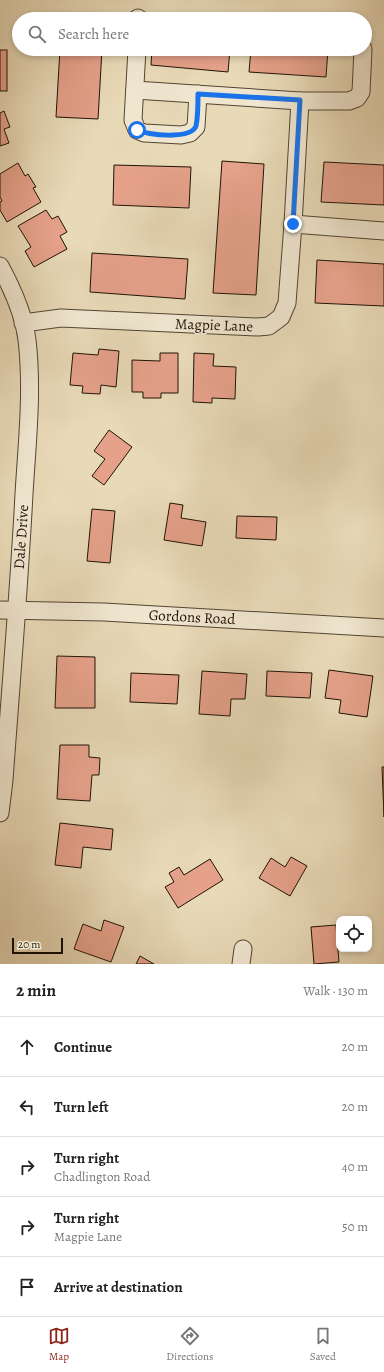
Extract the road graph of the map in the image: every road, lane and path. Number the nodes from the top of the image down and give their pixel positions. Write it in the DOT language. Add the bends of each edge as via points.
graph roads {
  1 [pos="137,56"];
  2 [pos="363,56"];
  3 [pos="135,90"];
  4 [pos="198,94"];
  5 [pos="300,100"];
  6 [pos="293,224"];
  7 [pos="384,231"];
  8 [pos="0,266"];
  9 [pos="23,323"];
  10 [pos="8,610"];
  11 [pos="384,628"];
  12 [pos="0,813"];
  1 -- 3 [label="street"];
  2 -- 5 [label="street" via="361,92 357,98 349,101"];
  3 -- 4 [label="street"];
  3 -- 4 [label="street" via="133,120 137,130 144,133 181,135 190,132 196,126"];
  4 -- 5 [label="street"];
  5 -- 6 [label="street, Magpie Lane"];
  6 -- 7 [label="street"];
  6 -- 9 [label="street, Magpie Lane" via="287,303 281,317 269,326 61,318"];
  8 -- 9 [label="street, Dale Drive"];
  9 -- 10 [label="street, Dale Drive" via="27,339 30,382 29,413"];
  10 -- 11 [label="street, Gordons Road" via="104,612"];
  10 -- 12 [label="street, Dale Drive"];
}
